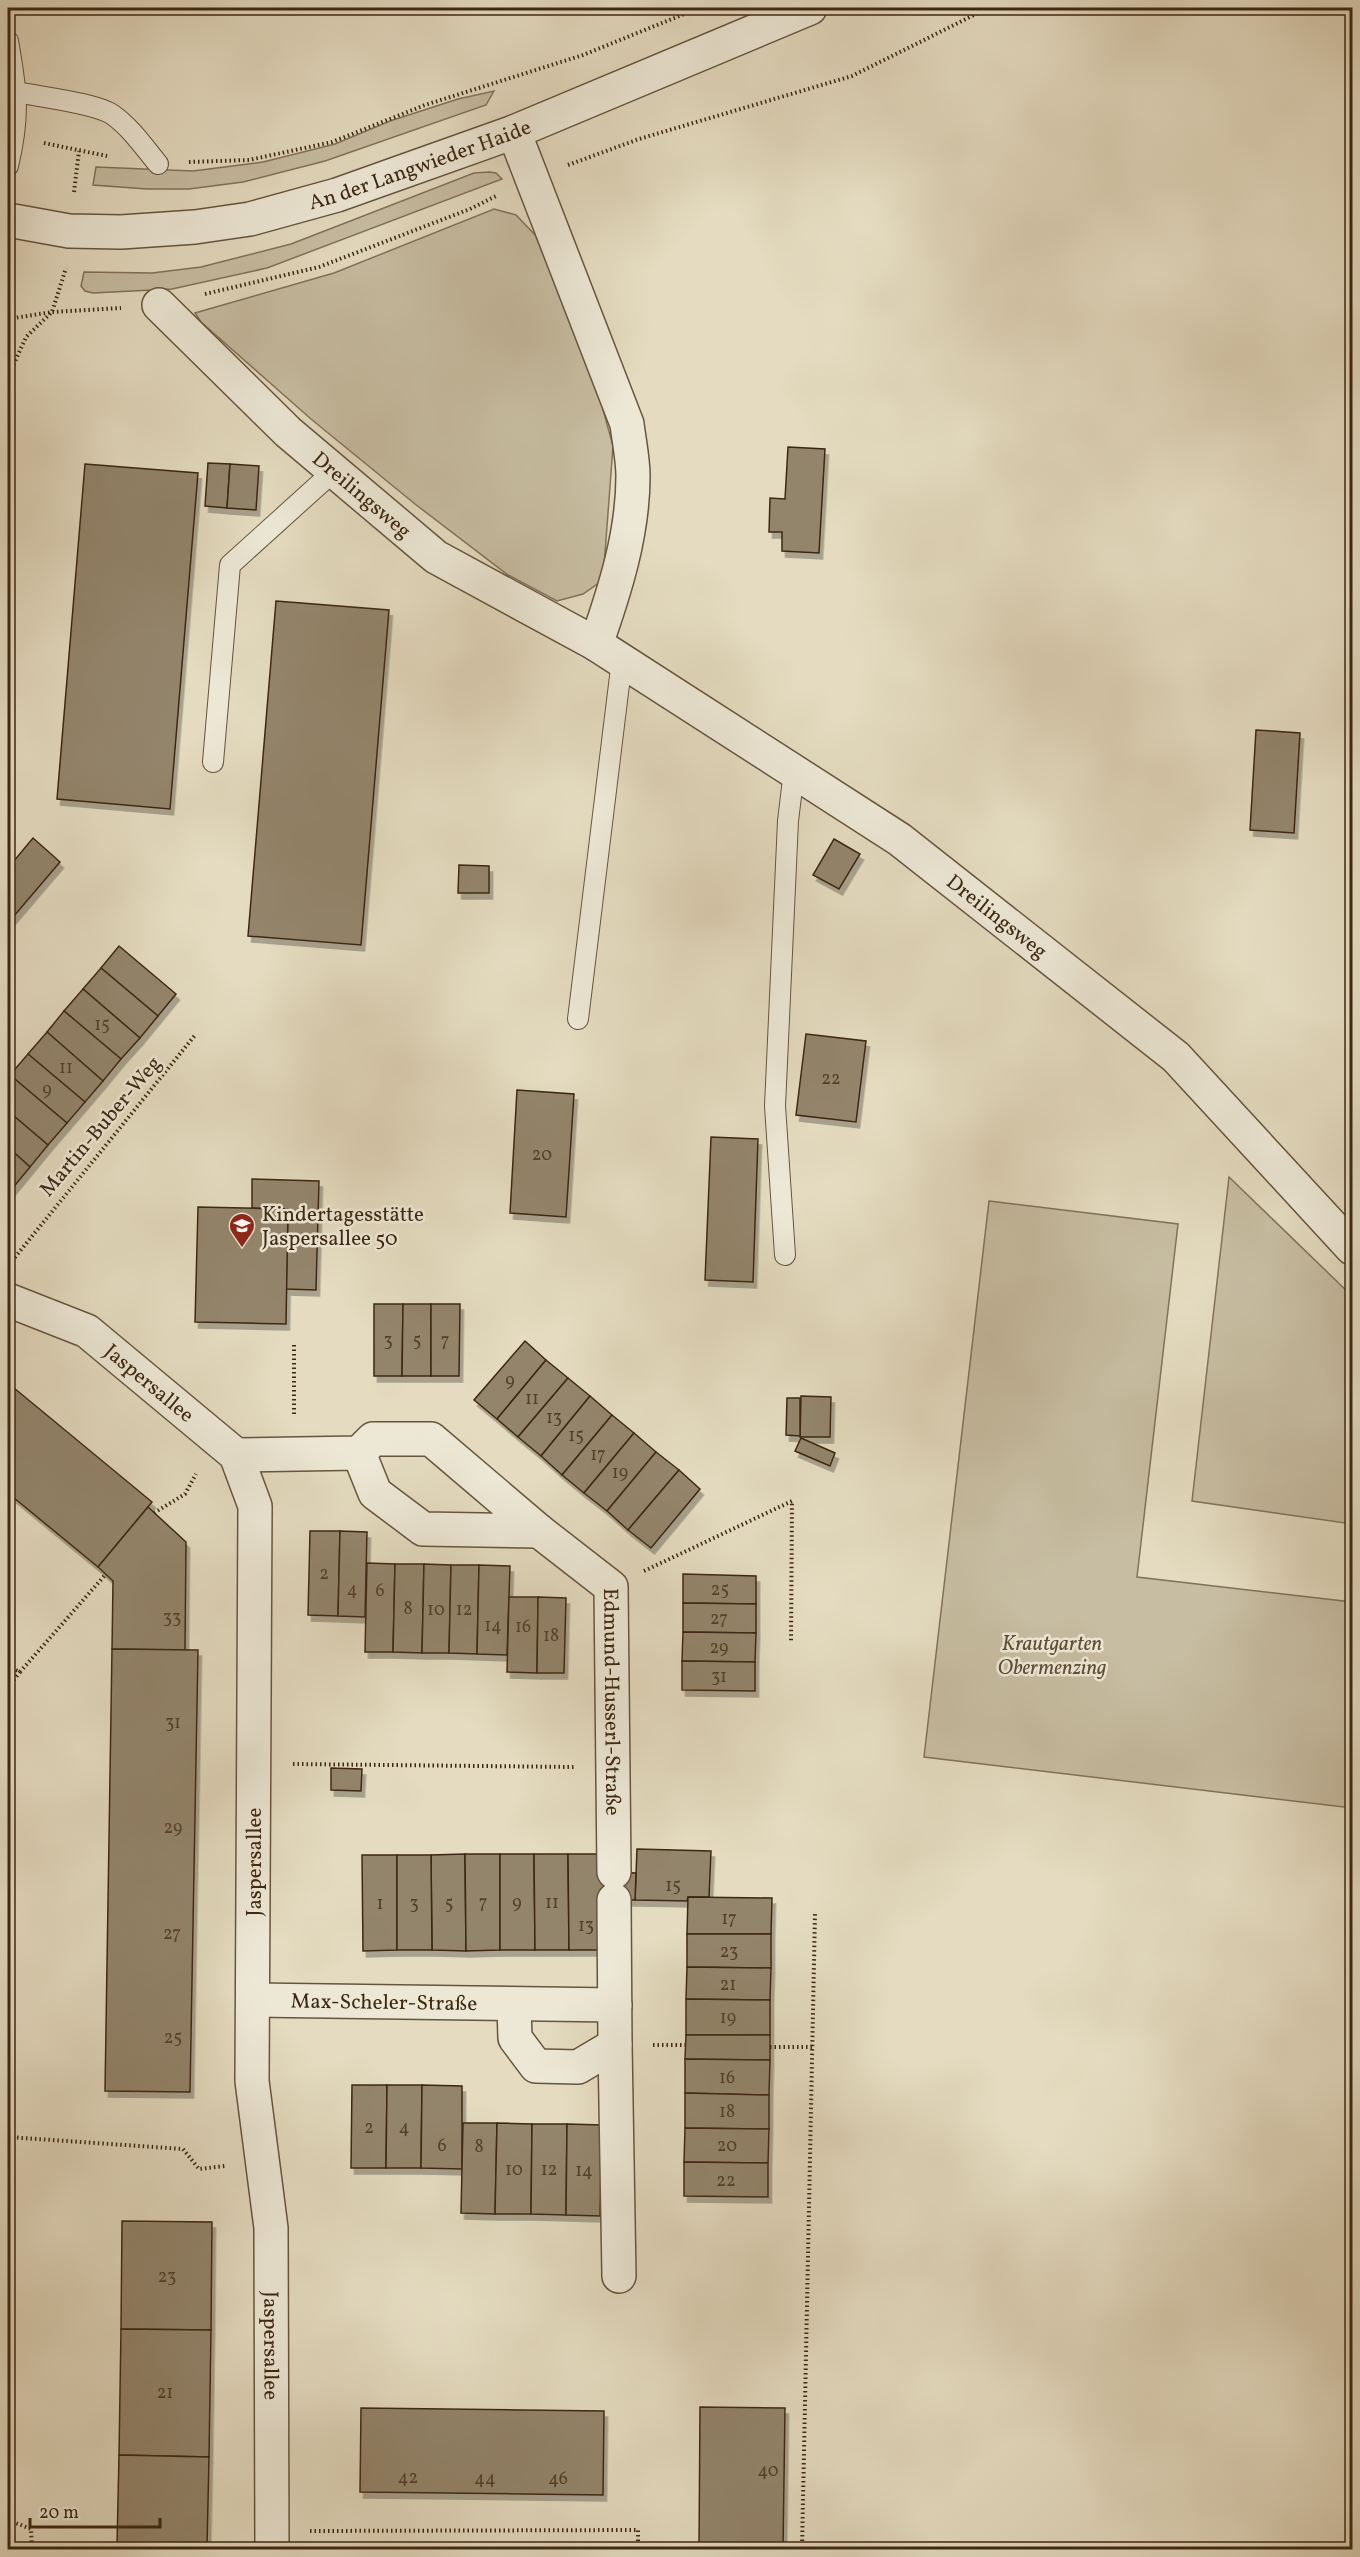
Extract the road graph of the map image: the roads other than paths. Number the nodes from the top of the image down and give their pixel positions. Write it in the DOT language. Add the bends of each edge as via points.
graph roads {
  1 [pos="810,8"];
  2 [pos="8,41"];
  3 [pos="17,92"];
  4 [pos="514,132"];
  5 [pos="158,164"];
  6 [pos="8,166"];
  7 [pos="8,220"];
  8 [pos="159,305"];
  9 [pos="334,471"];
  10 [pos="609,652"];
  11 [pos="213,762"];
  12 [pos="794,771"];
  13 [pos="578,1019"];
  14 [pos="1353,1248"];
  15 [pos="784,1255"];
  16 [pos="8,1300"];
  17 [pos="359,1453"];
  18 [pos="236,1455"];
  19 [pos="539,1531"];
  20 [pos="254,2000"];
  21 [pos="615,2005"];
  22 [pos="513,2006"];
  23 [pos="615,2045"];
  24 [pos="619,2276"];
  25 [pos="272,2540"];
  1 -- 4 [label="street, An der Langwieder Haide"];
  2 -- 3 [label="lane"];
  3 -- 5 [label="lane" via="87,104 112,113"];
  3 -- 6 [label="lane" via="17,126"];
  4 -- 7 [label="street, An der Langwieder Haide" via="337,195 250,219 195,228 121,232 69,231"];
  4 -- 10 [label="street" via="627,424 633,476"];
  8 -- 9 [label="street, Dreilingsweg" via="288,432"];
  9 -- 10 [label="street, Dreilingsweg" via="436,557"];
  9 -- 11 [label="lane" via="230,565"];
  10 -- 12 [label="street, Dreilingsweg"];
  10 -- 13 [label="lane"];
  12 -- 14 [label="street, Dreilingsweg" via="899,839 1176,1057"];
  12 -- 15 [label="lane" via="788,821 775,1106"];
  16 -- 18 [label="street, Jaspersallee" via="87,1331"];
  17 -- 18 [label="street"];
  17 -- 19 [label="street" via="375,1493 423,1529"];
  17 -- 19 [label="street, Edmund-Husserl-Straße" via="373,1438 431,1439"];
  18 -- 20 [label="street, Jaspersallee" via="255,1506"];
  19 -- 21 [label="street, Edmund-Husserl-Straße" via="611,1587"];
  20 -- 22 [label="street, Max-Scheler-Straße"];
  20 -- 25 [label="street, Jaspersallee" via="252,2081 271,2228"];
  21 -- 22 [label="street, Max-Scheler-Straße"];
  21 -- 23 [label="street"];
  22 -- 23 [label="street" via="515,2038 536,2066 578,2067"];
  23 -- 24 [label="street"];
}
